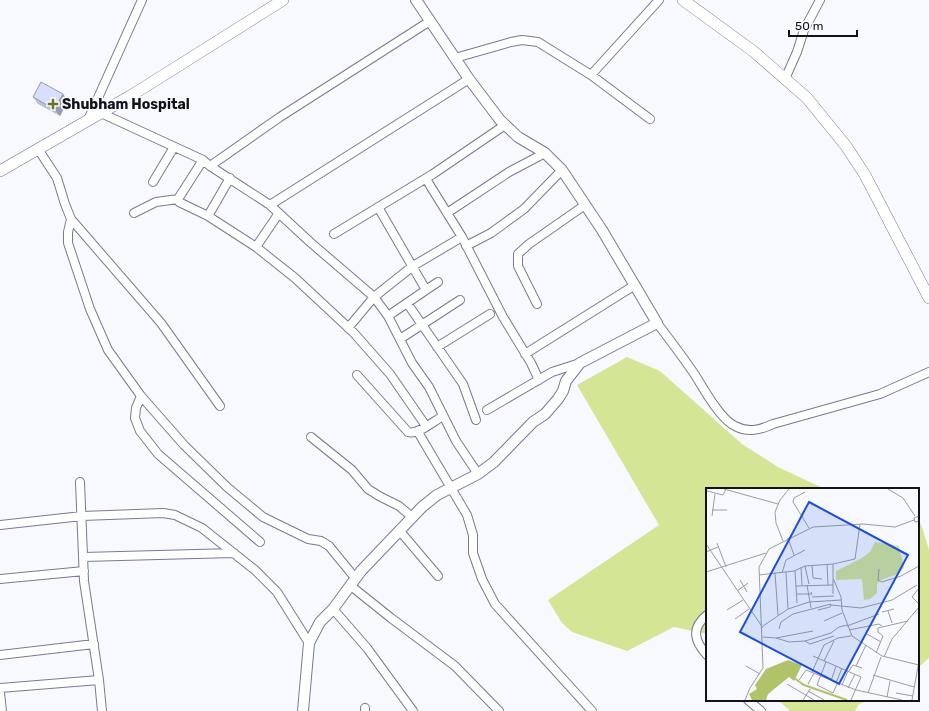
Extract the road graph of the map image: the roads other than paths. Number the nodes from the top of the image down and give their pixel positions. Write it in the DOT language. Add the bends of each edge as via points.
graph roads {
  1 [pos="142,0"];
  2 [pos="283,0"];
  3 [pos="416,0"];
  4 [pos="659,0"];
  5 [pos="682,0"];
  6 [pos="820,0"];
  7 [pos="430,21"];
  8 [pos="455,58"];
  9 [pos="592,75"];
  10 [pos="469,79"];
  11 [pos="785,79"];
  12 [pos="101,113"];
  13 [pos="650,119"];
  14 [pos="88,120"];
  15 [pos="505,126"];
  16 [pos="174,147"];
  17 [pos="38,149"];
  18 [pos="545,153"];
  19 [pos="203,160"];
  20 [pos="210,166"];
  21 [pos="562,170"];
  22 [pos="0,171"];
  23 [pos="230,178"];
  24 [pos="426,179"];
  25 [pos="153,182"];
  26 [pos="178,199"];
  27 [pos="270,205"];
  28 [pos="585,205"];
  29 [pos="375,210"];
  30 [pos="134,213"];
  31 [pos="279,213"];
  32 [pos="447,213"];
  33 [pos="208,216"];
  34 [pos="71,218"];
  35 [pos="334,234"];
  36 [pos="462,237"];
  37 [pos="466,246"];
  38 [pos="256,247"];
  39 [pos="413,266"];
  40 [pos="438,282"];
  41 [pos="635,285"];
  42 [pos="426,290"];
  43 [pos="374,297"];
  44 [pos="929,298"];
  45 [pos="460,300"];
  46 [pos="407,303"];
  47 [pos="537,304"];
  48 [pos="490,314"];
  49 [pos="388,316"];
  50 [pos="657,323"];
  51 [pos="422,325"];
  52 [pos="348,328"];
  53 [pos="400,339"];
  54 [pos="437,347"];
  55 [pos="525,354"];
  56 [pos="580,363"];
  57 [pos="929,372"];
  58 [pos="357,374"];
  59 [pos="539,380"];
  60 [pos="141,396"];
  61 [pos="220,406"];
  62 [pos="487,410"];
  63 [pos="443,416"];
  64 [pos="476,420"];
  65 [pos="426,426"];
  66 [pos="418,432"];
  67 [pos="311,437"];
  68 [pos="478,474"];
  69 [pos="80,482"];
  70 [pos="452,488"];
  71 [pos="82,516"];
  72 [pos="412,517"];
  73 [pos="0,526"];
  74 [pos="399,530"];
  75 [pos="260,542"];
  76 [pos="234,553"];
  77 [pos="83,557"];
  78 [pos="84,571"];
  79 [pos="438,576"];
  80 [pos="0,579"];
  81 [pos="353,582"];
  82 [pos="333,609"];
  83 [pos="706,616"];
  84 [pos="309,643"];
  85 [pos="94,644"];
  86 [pos="0,654"];
  87 [pos="706,654"];
  88 [pos="99,680"];
  89 [pos="0,688"];
  90 [pos="0,699"];
  91 [pos="749,701"];
  92 [pos="2,711"];
  93 [pos="102,711"];
  94 [pos="303,711"];
  95 [pos="413,711"];
  96 [pos="499,711"];
  97 [pos="592,711"];
  98 [pos="761,711"];
  1 -- 14 [label="street"];
  2 -- 12 [label="main road"];
  3 -- 7 [label="street"];
  4 -- 9 [label="street"];
  5 -- 11 [label="main road" via="753,51"];
  6 -- 11 [label="street" via="804,30"];
  7 -- 8 [label="street"];
  7 -- 20 [label="street"];
  8 -- 9 [label="street" via="522,40 538,42"];
  8 -- 10 [label="street"];
  9 -- 13 [label="street"];
  10 -- 15 [label="street"];
  10 -- 27 [label="street"];
  11 -- 44 [label="main road" via="807,98 850,152"];
  12 -- 14 [label="main road"];
  12 -- 16 [label="street"];
  14 -- 17 [label="main road"];
  15 -- 18 [label="street"];
  15 -- 24 [label="street"];
  16 -- 19 [label="street"];
  16 -- 25 [label="street"];
  17 -- 22 [label="main road"];
  17 -- 34 [label="street" via="57,178"];
  18 -- 21 [label="street"];
  18 -- 32 [label="street" via="509,172"];
  19 -- 20 [label="street"];
  19 -- 26 [label="street"];
  20 -- 23 [label="street"];
  21 -- 28 [label="street"];
  21 -- 37 [label="street" via="524,209 491,233"];
  23 -- 27 [label="street"];
  23 -- 33 [label="street"];
  24 -- 29 [label="street"];
  24 -- 32 [label="street"];
  26 -- 30 [label="street" via="156,202"];
  26 -- 33 [label="street" via="179,202"];
  27 -- 31 [label="street"];
  28 -- 41 [label="street"];
  28 -- 47 [label="street" via="518,254 518,266"];
  29 -- 35 [label="street"];
  29 -- 39 [label="street"];
  31 -- 38 [label="street"];
  31 -- 43 [label="street"];
  32 -- 36 [label="street"];
  33 -- 38 [label="street"];
  34 -- 60 [label="street" via="68,243 90,309 108,350"];
  34 -- 61 [label="street" via="161,323"];
  36 -- 37 [label="street"];
  36 -- 39 [label="street"];
  37 -- 55 [label="street"];
  38 -- 52 [label="street" via="295,278"];
  39 -- 42 [label="street"];
  39 -- 43 [label="street"];
  40 -- 42 [label="street"];
  41 -- 50 [label="street"];
  41 -- 55 [label="street"];
  42 -- 46 [label="street"];
  43 -- 49 [label="street"];
  43 -- 52 [label="street"];
  45 -- 51 [label="street"];
  46 -- 49 [label="street"];
  46 -- 51 [label="street"];
  48 -- 54 [label="street"];
  49 -- 53 [label="street"];
  50 -- 56 [label="street"];
  50 -- 57 [label="street" via="726,420 749,431 880,394"];
  51 -- 53 [label="street"];
  51 -- 54 [label="street"];
  52 -- 65 [label="street" via="390,374"];
  53 -- 63 [label="street"];
  54 -- 64 [label="street" via="463,384"];
  55 -- 59 [label="street"];
  56 -- 59 [label="street" via="561,368"];
  56 -- 68 [label="street" via="566,381 558,399 545,414 533,422 494,462"];
  58 -- 66 [label="street" via="404,429 412,434"];
  59 -- 62 [label="street"];
  60 -- 75 [label="street" via="135,418 140,431 158,454"];
  60 -- 81 [label="street" via="184,445 227,487 263,517 308,539 325,542"];
  63 -- 65 [label="street"];
  63 -- 68 [label="street"];
  65 -- 66 [label="street"];
  66 -- 70 [label="street"];
  67 -- 72 [label="street" via="352,470 368,489 399,506"];
  68 -- 70 [label="street"];
  69 -- 71 [label="street"];
  70 -- 72 [label="street" via="437,496"];
  70 -- 97 [label="street" via="467,515 473,535 473,553 482,579 495,604"];
  71 -- 73 [label="street"];
  71 -- 76 [label="street" via="163,513 175,515 202,528"];
  71 -- 77 [label="street"];
  72 -- 74 [label="street"];
  74 -- 79 [label="street"];
  74 -- 81 [label="street"];
  76 -- 77 [label="street"];
  76 -- 84 [label="street" via="276,592"];
  77 -- 78 [label="street"];
  78 -- 80 [label="street"];
  78 -- 85 [label="street"];
  81 -- 82 [label="street"];
  81 -- 96 [label="street" via="391,618 455,666"];
  82 -- 84 [label="street" via="320,622"];
  82 -- 95 [label="street" via="367,648"];
  83 -- 87 [label="street" via="695,629 696,637"];
  84 -- 94 [label="street"];
  85 -- 86 [label="street"];
  85 -- 88 [label="street"];
  88 -- 89 [label="street"];
  88 -- 93 [label="street"];
  90 -- 92 [label="street"];
  91 -- 98 [label="street"];
}
